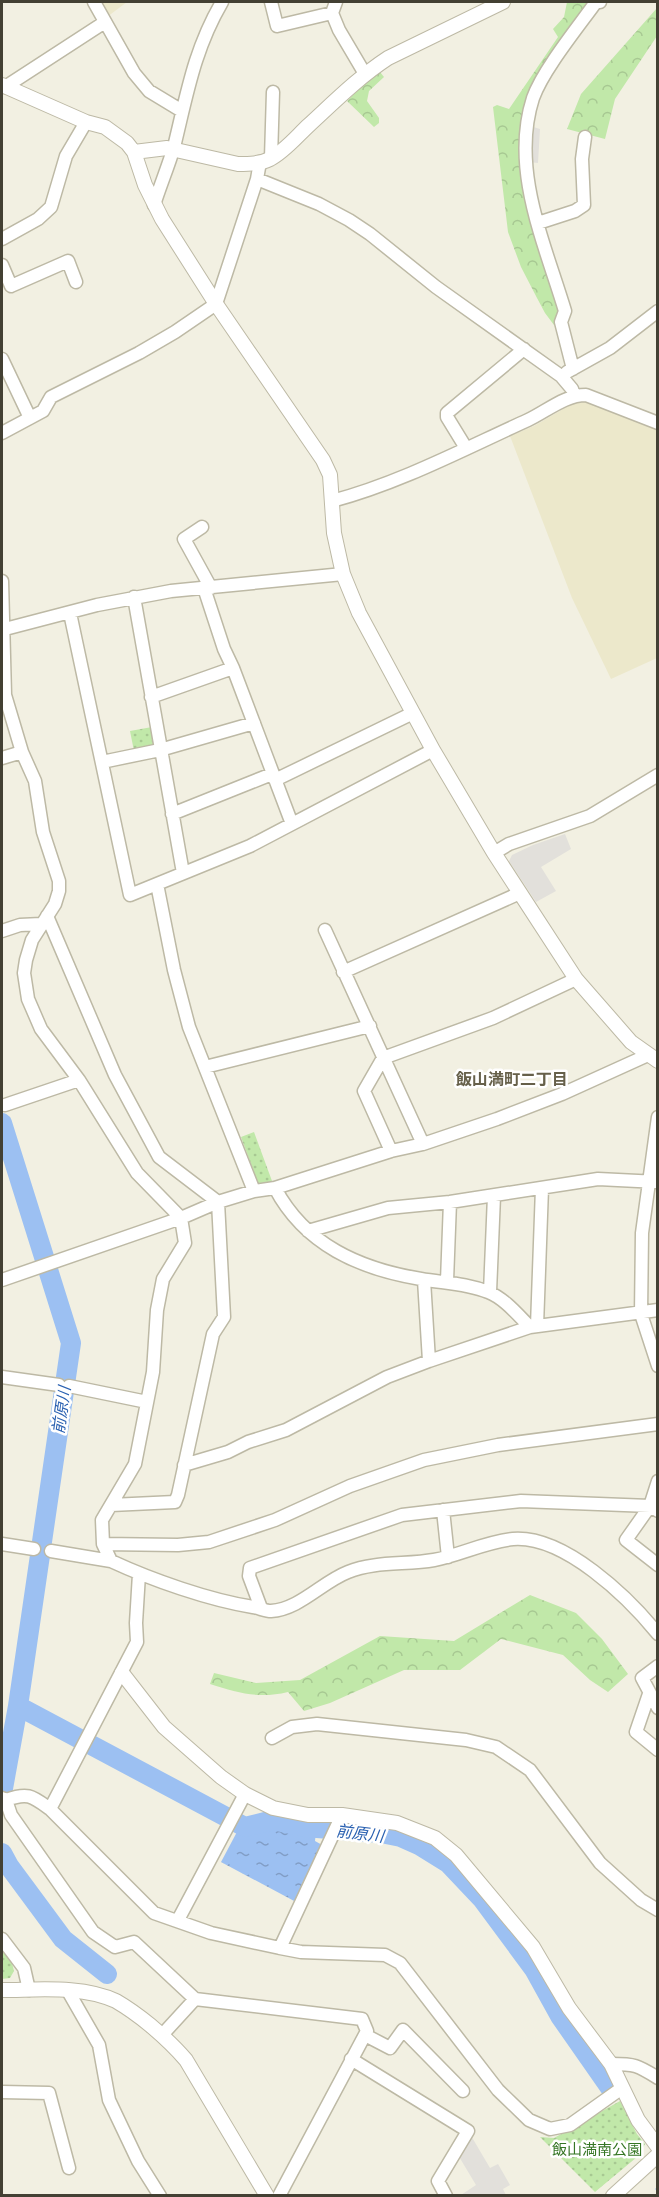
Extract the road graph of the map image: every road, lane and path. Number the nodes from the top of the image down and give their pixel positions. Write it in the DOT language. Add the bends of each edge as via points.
graph roads {
  1 [pos="94,2"];
  2 [pos="222,2"];
  3 [pos="271,2"];
  4 [pos="503,2"];
  5 [pos="600,2"];
  6 [pos="334,7"];
  7 [pos="105,22"];
  8 [pos="365,74"];
  9 [pos="3,86"];
  10 [pos="273,92"];
  11 [pos="182,111"];
  12 [pos="86,122"];
  13 [pos="585,137"];
  14 [pos="173,149"];
  15 [pos="134,152"];
  16 [pos="266,160"];
  17 [pos="257,179"];
  18 [pos="153,205"];
  19 [pos="538,223"];
  20 [pos="2,239"];
  21 [pos="2,265"];
  22 [pos="76,282"];
  23 [pos="216,304"];
  24 [pos="657,311"];
  25 [pos="524,350"];
  26 [pos="2,359"];
  27 [pos="573,369"];
  28 [pos="561,376"];
  29 [pos="574,395"];
  30 [pos="657,410"];
  31 [pos="30,418"];
  32 [pos="653,422"];
  33 [pos="2,433"];
  34 [pos="466,448"];
  35 [pos="332,501"];
  36 [pos="202,527"];
  37 [pos="343,574"];
  38 [pos="2,582"];
  39 [pos="207,588"];
  40 [pos="134,597"];
  41 [pos="70,613"];
  42 [pos="4,629"];
  43 [pos="233,668"];
  44 [pos="151,697"];
  45 [pos="413,713"];
  46 [pos="254,723"];
  47 [pos="160,750"];
  48 [pos="433,750"];
  49 [pos="22,752"];
  50 [pos="2,759"];
  51 [pos="102,762"];
  52 [pos="657,775"];
  53 [pos="273,777"];
  54 [pos="172,814"];
  55 [pos="292,824"];
  56 [pos="494,853"];
  57 [pos="183,873"];
  58 [pos="156,884"];
  59 [pos="520,892"];
  60 [pos="44,920"];
  61 [pos="325,930"];
  62 [pos="2,931"];
  63 [pos="343,972"];
  64 [pos="576,979"];
  65 [pos="370,1026"];
  66 [pos="383,1058"];
  67 [pos="653,1058"];
  68 [pos="205,1067"];
  69 [pos="80,1080"];
  70 [pos="5,1105"];
  71 [pos="657,1118"];
  72 [pos="423,1144"];
  73 [pos="391,1151"];
  74 [pos="653,1182"];
  75 [pos="275,1188"];
  76 [pos="542,1188"];
  77 [pos="254,1191"];
  78 [pos="494,1196"];
  79 [pos="218,1202"];
  80 [pos="450,1202"];
  81 [pos="181,1218"];
  82 [pos="308,1231"];
  83 [pos="2,1280"];
  84 [pos="424,1280"];
  85 [pos="447,1281"];
  86 [pos="490,1292"];
  87 [pos="657,1311"];
  88 [pos="641,1314"];
  89 [pos="533,1327"];
  90 [pos="429,1361"];
  91 [pos="657,1366"];
  92 [pos="2,1377"];
  93 [pos="147,1402"];
  94 [pos="657,1424"];
  95 [pos="184,1465"];
  96 [pos="657,1481"];
  97 [pos="111,1505"];
  98 [pos="654,1509"];
  99 [pos="443,1510"];
  100 [pos="2,1544"];
  101 [pos="103,1544"];
  102 [pos="34,1549"];
  103 [pos="51,1551"];
  104 [pos="448,1557"];
  105 [pos="111,1561"];
  106 [pos="657,1565"];
  107 [pos="139,1574"];
  108 [pos="261,1608"];
  109 [pos="657,1634"];
  110 [pos="657,1666"];
  111 [pos="122,1673"];
  112 [pos="649,1694"];
  113 [pos="657,1708"];
  114 [pos="272,1738"];
  115 [pos="657,1750"];
  116 [pos="245,1794"];
  117 [pos="4,1799"];
  118 [pos="50,1809"];
  119 [pos="342,1815"];
  120 [pos="657,1910"];
  121 [pos="178,1920"];
  122 [pos="2,1939"];
  123 [pos="280,1948"];
  124 [pos="2,1990"];
  125 [pos="29,1990"];
  126 [pos="68,1991"];
  127 [pos="195,2000"];
  128 [pos="162,2035"];
  129 [pos="365,2035"];
  130 [pos="351,2060"];
  131 [pos="611,2064"];
  132 [pos="657,2078"];
  133 [pos="622,2088"];
  134 [pos="463,2091"];
  135 [pos="2,2092"];
  136 [pos="657,2147"];
  137 [pos="657,2155"];
  138 [pos="69,2168"];
  139 [pos="621,2192"];
  140 [pos="160,2196"];
  141 [pos="267,2196"];
  142 [pos="279,2196"];
  143 [pos="446,2196"];
  1 -- 7 [label="street"];
  2 -- 11 [label="street" via="199,50"];
  3 -- 6 [label="street" via="277,26"];
  4 -- 8 [label="street" via="388,58"];
  5 -- 19 [label="street" via="596,2 574,32 534,96 526,132 526,158"];
  6 -- 8 [label="street" via="339,30"];
  7 -- 9 [label="street"];
  7 -- 11 [label="street" via="149,91"];
  8 -- 16 [label="street" via="288,146"];
  9 -- 12 [label="street"];
  10 -- 16 [label="street"];
  11 -- 14 [label="street"];
  12 -- 15 [label="street" via="105,127"];
  12 -- 20 [label="street" via="66,156 51,207"];
  13 -- 19 [label="street" via="584,205 575,212"];
  14 -- 15 [label="street"];
  14 -- 16 [label="street" via="238,164"];
  14 -- 18 [label="street"];
  15 -- 18 [label="street"];
  16 -- 17 [label="street"];
  17 -- 23 [label="street"];
  17 -- 25 [label="street" via="349,220"];
  18 -- 23 [label="street"];
  19 -- 27 [label="street" via="566,311 561,322"];
  21 -- 22 [label="street" via="11,286 68,261"];
  23 -- 31 [label="street" via="139,353 51,398 42,411"];
  23 -- 35 [label="street" via="323,460 330,475"];
  24 -- 27 [label="street" via="610,348"];
  25 -- 28 [label="street"];
  25 -- 34 [label="street" via="447,413"];
  26 -- 31 [label="street"];
  27 -- 28 [label="street"];
  28 -- 29 [label="street"];
  29 -- 32 [label="street" via="586,395"];
  29 -- 34 [label="street"];
  30 -- 32 [label="street"];
  31 -- 33 [label="street"];
  34 -- 35 [label="street" via="367,492"];
  35 -- 37 [label="street"];
  36 -- 39 [label="street" via="184,539"];
  37 -- 39 [label="street"];
  37 -- 45 [label="street" via="359,614"];
  38 -- 42 [label="street"];
  39 -- 40 [label="street"];
  39 -- 43 [label="street"];
  40 -- 41 [label="street"];
  40 -- 44 [label="street"];
  41 -- 42 [label="street"];
  41 -- 51 [label="street"];
  42 -- 49 [label="street" via="5,695"];
  43 -- 44 [label="street"];
  43 -- 46 [label="street"];
  44 -- 47 [label="street"];
  45 -- 48 [label="street"];
  45 -- 53 [label="street"];
  46 -- 47 [label="street"];
  46 -- 53 [label="street"];
  47 -- 51 [label="street"];
  47 -- 54 [label="street"];
  48 -- 55 [label="street"];
  48 -- 56 [label="street"];
  49 -- 50 [label="street"];
  49 -- 60 [label="street" via="35,782 43,832 59,881 57,898"];
  51 -- 58 [label="street" via="130,895"];
  52 -- 56 [label="street" via="590,816 509,844"];
  53 -- 54 [label="street"];
  53 -- 55 [label="street"];
  54 -- 57 [label="street"];
  55 -- 57 [label="street"];
  56 -- 59 [label="street"];
  57 -- 58 [label="street"];
  58 -- 68 [label="street" via="179,992"];
  59 -- 63 [label="street"];
  59 -- 64 [label="street"];
  60 -- 62 [label="street"];
  60 -- 69 [label="street" via="26,960 28,999 41,1029"];
  60 -- 79 [label="street" via="115,1075 159,1157"];
  61 -- 63 [label="street"];
  63 -- 65 [label="street"];
  64 -- 66 [label="street" via="493,1017"];
  64 -- 67 [label="street" via="631,1042"];
  65 -- 66 [label="street"];
  65 -- 68 [label="street"];
  66 -- 72 [label="street"];
  66 -- 73 [label="street" via="364,1091"];
  67 -- 72 [label="street"];
  68 -- 77 [label="street"];
  69 -- 70 [label="street"];
  69 -- 81 [label="street" via="137,1173"];
  71 -- 74 [label="street"];
  72 -- 73 [label="street"];
  73 -- 75 [label="street"];
  74 -- 76 [label="street" via="598,1179"];
  74 -- 88 [label="street" via="642,1233"];
  75 -- 77 [label="street"];
  75 -- 82 [label="street" via="285,1208"];
  76 -- 78 [label="street"];
  76 -- 89 [label="street"];
  77 -- 79 [label="street"];
  78 -- 80 [label="street"];
  78 -- 86 [label="street"];
  79 -- 81 [label="street"];
  79 -- 95 [label="street" via="224,1317 213,1334"];
  80 -- 82 [label="street" via="388,1208"];
  80 -- 85 [label="street"];
  81 -- 83 [label="street"];
  81 -- 93 [label="street" via="185,1243 163,1279"];
  82 -- 84 [label="street" via="327,1247 354,1260"];
  84 -- 85 [label="street"];
  84 -- 90 [label="street"];
  85 -- 86 [label="street"];
  86 -- 89 [label="street"];
  87 -- 88 [label="street"];
  88 -- 89 [label="street"];
  88 -- 91 [label="street"];
  89 -- 90 [label="street"];
  90 -- 95 [label="street" via="387,1377 286,1430"];
  92 -- 93 [label="street"];
  93 -- 97 [label="street" via="135,1464"];
  94 -- 101 [label="street" via="498,1445 424,1460 209,1542"];
  95 -- 97 [label="street" via="175,1502"];
  96 -- 98 [label="street"];
  97 -- 101 [label="street" via="102,1520"];
  98 -- 99 [label="street" via="521,1501"];
  98 -- 106 [label="street" via="626,1540"];
  99 -- 104 [label="street"];
  99 -- 108 [label="street" via="402,1515 250,1568 249,1576"];
  100 -- 102 [label="street"];
  101 -- 105 [label="street"];
  103 -- 105 [label="street"];
  104 -- 108 [label="street" via="387,1563 348,1572 294,1604 270,1611"];
  104 -- 109 [label="street" via="513,1539 554,1547 598,1575"];
  105 -- 107 [label="street"];
  107 -- 108 [label="street" via="238,1605"];
  107 -- 111 [label="street" via="137,1642"];
  110 -- 112 [label="street" via="642,1678"];
  111 -- 116 [label="street" via="164,1727"];
  111 -- 118 [label="street"];
  112 -- 113 [label="street"];
  112 -- 115 [label="street" via="636,1732"];
  114 -- 120 [label="street" via="292,1727 317,1724 466,1740 496,1747 530,1770 600,1863"];
  116 -- 119 [label="street" via="273,1808 308,1815"];
  116 -- 121 [label="street"];
  117 -- 118 [label="street" via="27,1795"];
  117 -- 127 [label="street" via="11,1815 93,1932 115,1947 134,1942"];
  118 -- 121 [label="street" via="154,1913"];
  119 -- 123 [label="street"];
  119 -- 131 [label="street" via="397,1822 435,1838 456,1855 533,1947 569,2008"];
  121 -- 123 [label="street" via="211,1933"];
  122 -- 125 [label="street" via="24,1968"];
  123 -- 133 [label="street" via="385,1955 400,1963 498,2090 529,2120 550,2129 570,2125"];
  124 -- 125 [label="street"];
  125 -- 126 [label="street"];
  126 -- 128 [label="street" via="114,2000"];
  126 -- 140 [label="street" via="99,2045 109,2100 138,2161"];
  127 -- 128 [label="street"];
  127 -- 129 [label="street" via="362,2019"];
  128 -- 141 [label="street" via="186,2060"];
  129 -- 130 [label="street"];
  129 -- 134 [label="street" via="390,2048 404,2030"];
  130 -- 142 [label="street"];
  130 -- 143 [label="street" via="468,2131 438,2181"];
  131 -- 132 [label="street" via="630,2063"];
  131 -- 133 [label="street"];
  133 -- 136 [label="street"];
  135 -- 138 [label="street" via="49,2093"];
  137 -- 139 [label="street"];
}
